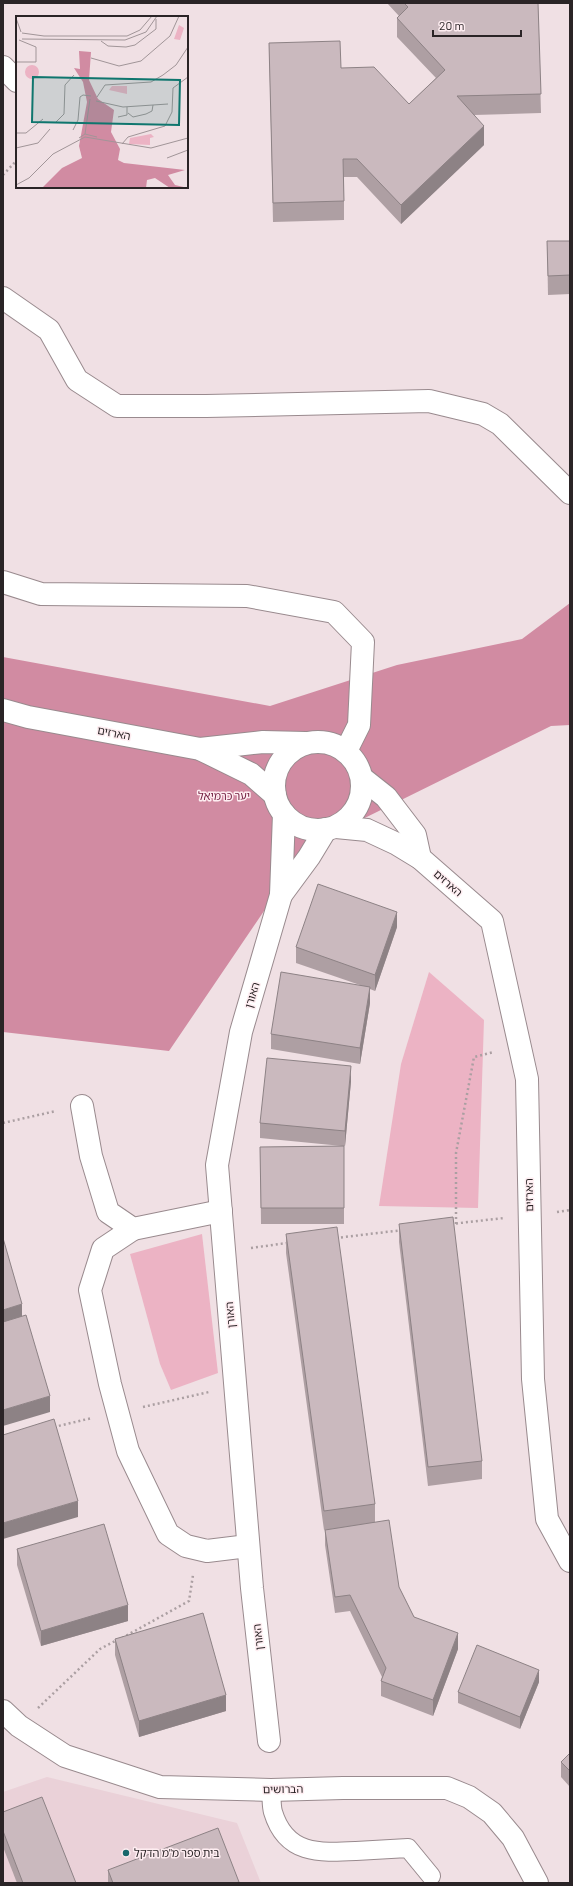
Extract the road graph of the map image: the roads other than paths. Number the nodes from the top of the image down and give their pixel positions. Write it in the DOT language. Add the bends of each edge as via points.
graph roads {
  1 [pos="3,67"];
  2 [pos="16,80"];
  3 [pos="3,298"];
  4 [pos="570,493"];
  5 [pos="3,582"];
  6 [pos="3,710"];
  7 [pos="28,717"];
  8 [pos="3,719"];
  9 [pos="305,743"];
  10 [pos="200,749"];
  11 [pos="346,751"];
  12 [pos="362,778"];
  13 [pos="279,804"];
  14 [pos="331,828"];
  15 [pos="420,858"];
  16 [pos="281,895"];
  17 [pos="82,1106"];
  18 [pos="221,1211"];
  19 [pos="133,1229"];
  20 [pos="248,1546"];
  21 [pos="570,1561"];
  22 [pos="3,1711"];
  23 [pos="269,1741"];
  24 [pos="271,1790"];
  25 [pos="431,1876"];
  26 [pos="536,1883"];
  1 -- 2 [label="street"];
  3 -- 4 [label="street" via="49,330 77,380 117,406 429,401 483,414 500,424"];
  5 -- 11 [label="street" via="41,594 247,596 334,612 363,642 359,725"];
  6 -- 7 [label="street, הארזים"];
  7 -- 8 [label="street, הארזים"];
  7 -- 10 [label="street, הארזים"];
  9 -- 10 [label="street, הארזים" via="263,742"];
  9 -- 11 [label="street" via="333,743"];
  9 -- 13 [label="street" via="292,750 282,760 276,773"];
  10 -- 13 [label="street, הארזים" via="251,774"];
  11 -- 12 [label="street" via="355,761"];
  12 -- 14 [label="street" via="363,787 355,811 346,821"];
  12 -- 15 [label="street" via="386,797 415,835"];
  13 -- 14 [label="street" via="294,823 307,829"];
  13 -- 16 [label="street, האורן"];
  14 -- 15 [label="street, הארזים" via="367,830"];
  14 -- 16 [label="street, האורן"];
  15 -- 21 [label="street, הארזים" via="492,921 520,1046 527,1079 533,1379 547,1519"];
  16 -- 18 [label="street, האורן" via="240,1040 217,1165"];
  17 -- 19 [label="street" via="91,1156 108,1212"];
  18 -- 19 [label="street"];
  18 -- 20 [label="street, האורן"];
  19 -- 20 [label="street" via="103,1249 90,1290 128,1451 168,1534 186,1546 207,1550"];
  20 -- 23 [label="street, האורן"];
  22 -- 24 [label="street, הברושים" via="19,1726 65,1756 160,1787"];
  24 -- 25 [label="lane" via="273,1811 281,1830 296,1845 324,1853 408,1848"];
  24 -- 26 [label="street, הברושים" via="447,1788 469,1797 492,1813 513,1838"];
}
